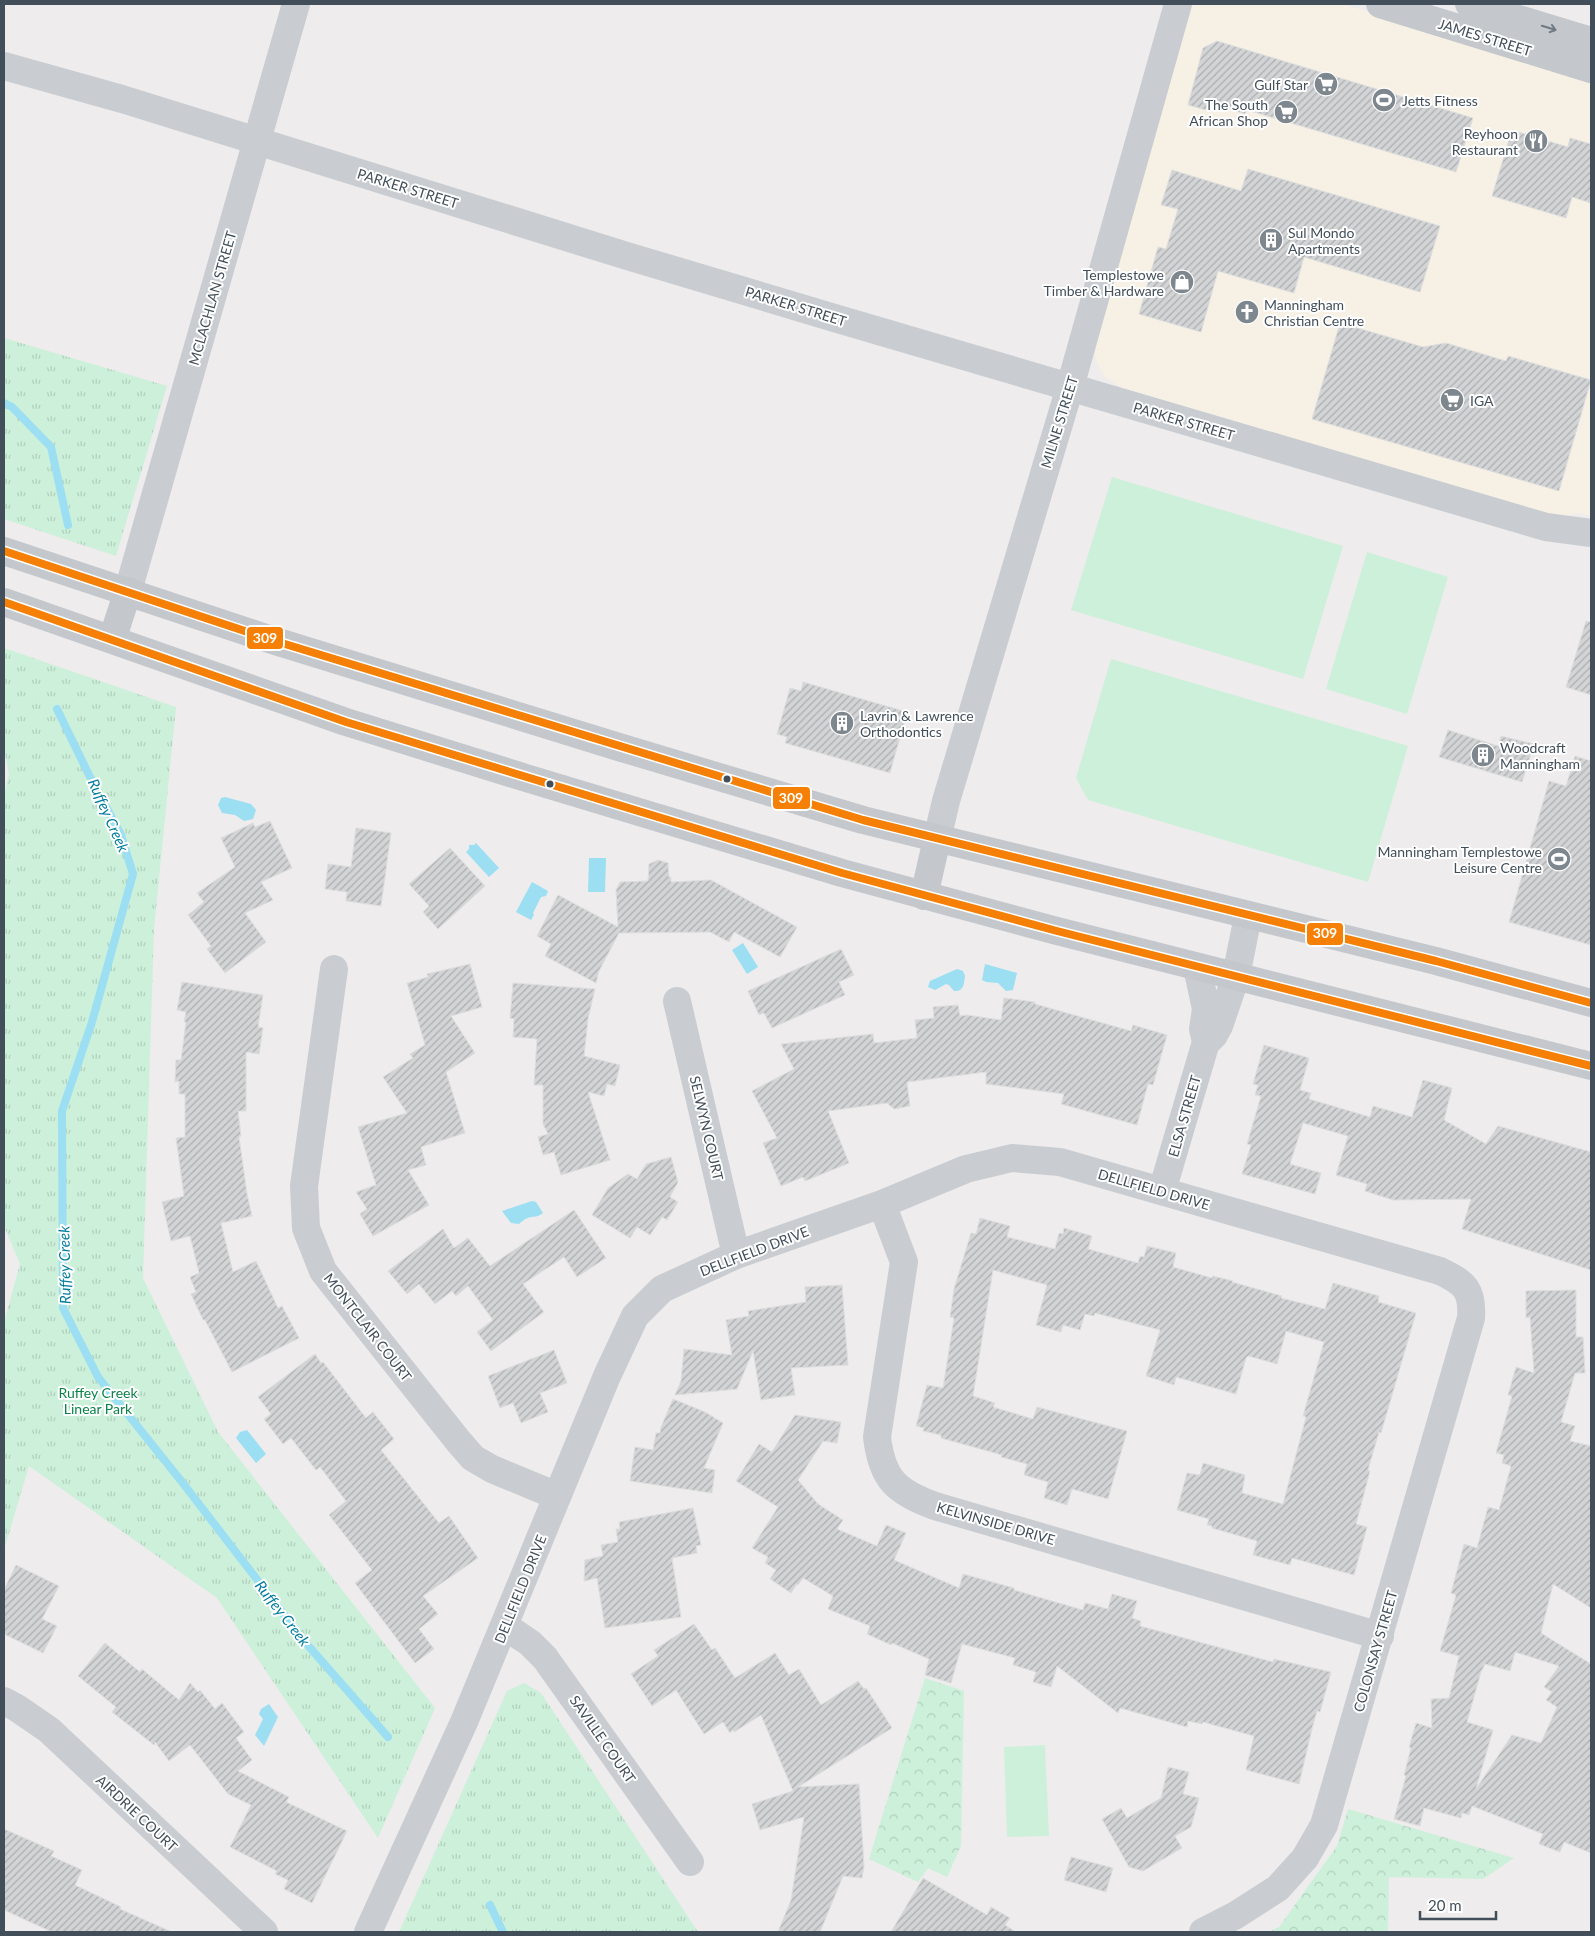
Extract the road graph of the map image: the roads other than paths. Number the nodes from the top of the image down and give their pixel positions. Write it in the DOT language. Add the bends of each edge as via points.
graph roads {
  1 [pos="296,4"];
  2 [pos="1178,4"];
  3 [pos="1380,4"];
  4 [pos="1470,4"];
  5 [pos="1518,33"];
  6 [pos="1591,41"];
  7 [pos="4,66"];
  8 [pos="1591,69"];
  9 [pos="256,140"];
  10 [pos="1070,387"];
  11 [pos="1591,533"];
  12 [pos="4,551"];
  13 [pos="128,591"];
  14 [pos="4,602"];
  15 [pos="112,640"];
  16 [pos="937,839"];
  17 [pos="924,896"];
  18 [pos="1248,916"];
  19 [pos="1197,967"];
  20 [pos="334,969"];
  21 [pos="1236,976"];
  22 [pos="677,1001"];
  23 [pos="1591,1003"];
  24 [pos="1206,1042"];
  25 [pos="1591,1066"];
  26 [pos="1162,1191"];
  27 [pos="882,1204"];
  28 [pos="736,1254"];
  29 [pos="1471,1318"];
  30 [pos="557,1496"];
  31 [pos="505,1626"];
  32 [pos="1380,1636"];
  33 [pos="4,1701"];
  34 [pos="690,1862"];
  35 [pos="264,1932"];
  36 [pos="368,1932"];
  37 [pos="1203,1932"];
  1 -- 9 [label="street, MCLACHLAN STREET"];
  2 -- 10 [label="street, MILNE STREET"];
  3 -- 5 [label="main road, JAMES STREET"];
  4 -- 5 [label="main road, JAMES STREET"];
  5 -- 6 [label="main road, JAMES STREET, one-way"];
  5 -- 8 [label="main road, JAMES STREET"];
  7 -- 9 [label="street, PARKER STREET"];
  9 -- 10 [label="street, PARKER STREET" via="626,256"];
  9 -- 13 [label="street, MCLACHLAN STREET"];
  10 -- 11 [label="street, PARKER STREET" via="1546,527"];
  10 -- 16 [label="street, MILNE STREET"];
  12 -- 13 [label="main road"];
  13 -- 15 [label="main road"];
  13 -- 16 [label="main road" via="275,641 622,748"];
  14 -- 15 [label="main road"];
  15 -- 17 [label="main road" via="364,728"];
  16 -- 17 [label="main road"];
  16 -- 18 [label="main road"];
  17 -- 19 [label="main road"];
  18 -- 21 [label="street, ELSA STREET"];
  18 -- 23 [label="main road" via="1436,961"];
  19 -- 21 [label="main road"];
  19 -- 24 [label="street, ELSA STREET" via="1206,1010 1203,1029"];
  20 -- 30 [label="street, MONTCLAIR COURT" via="304,1186 306,1228 324,1271 474,1458 492,1469"];
  21 -- 24 [label="street, ELSA STREET" via="1217,1031"];
  21 -- 25 [label="main road"];
  22 -- 28 [label="street, SELWYN COURT"];
  24 -- 26 [label="street, ELSA STREET"];
  26 -- 27 [label="street, DELLFIELD DRIVE" via="1060,1162 1012,1158 966,1169"];
  26 -- 29 [label="street, DELLFIELD DRIVE" via="1440,1271 1467,1288 1472,1302"];
  27 -- 28 [label="street, DELLFIELD DRIVE"];
  27 -- 32 [label="street, KELVINSIDE DRIVE" via="904,1262 877,1437 883,1467 894,1484 912,1498 935,1506"];
  28 -- 30 [label="street, DELLFIELD DRIVE" via="662,1289 635,1316"];
  29 -- 32 [label="street, COLONSAY STREET"];
  30 -- 31 [label="street, DELLFIELD DRIVE"];
  31 -- 34 [label="street, SAVILLE COURT" via="545,1658"];
  31 -- 36 [label="street, DELLFIELD DRIVE"];
  32 -- 37 [label="street, COLONSAY STREET" via="1324,1825 1305,1858 1278,1888"];
  33 -- 35 [label="street, AIRDRIE COURT" via="49,1730"];
}
